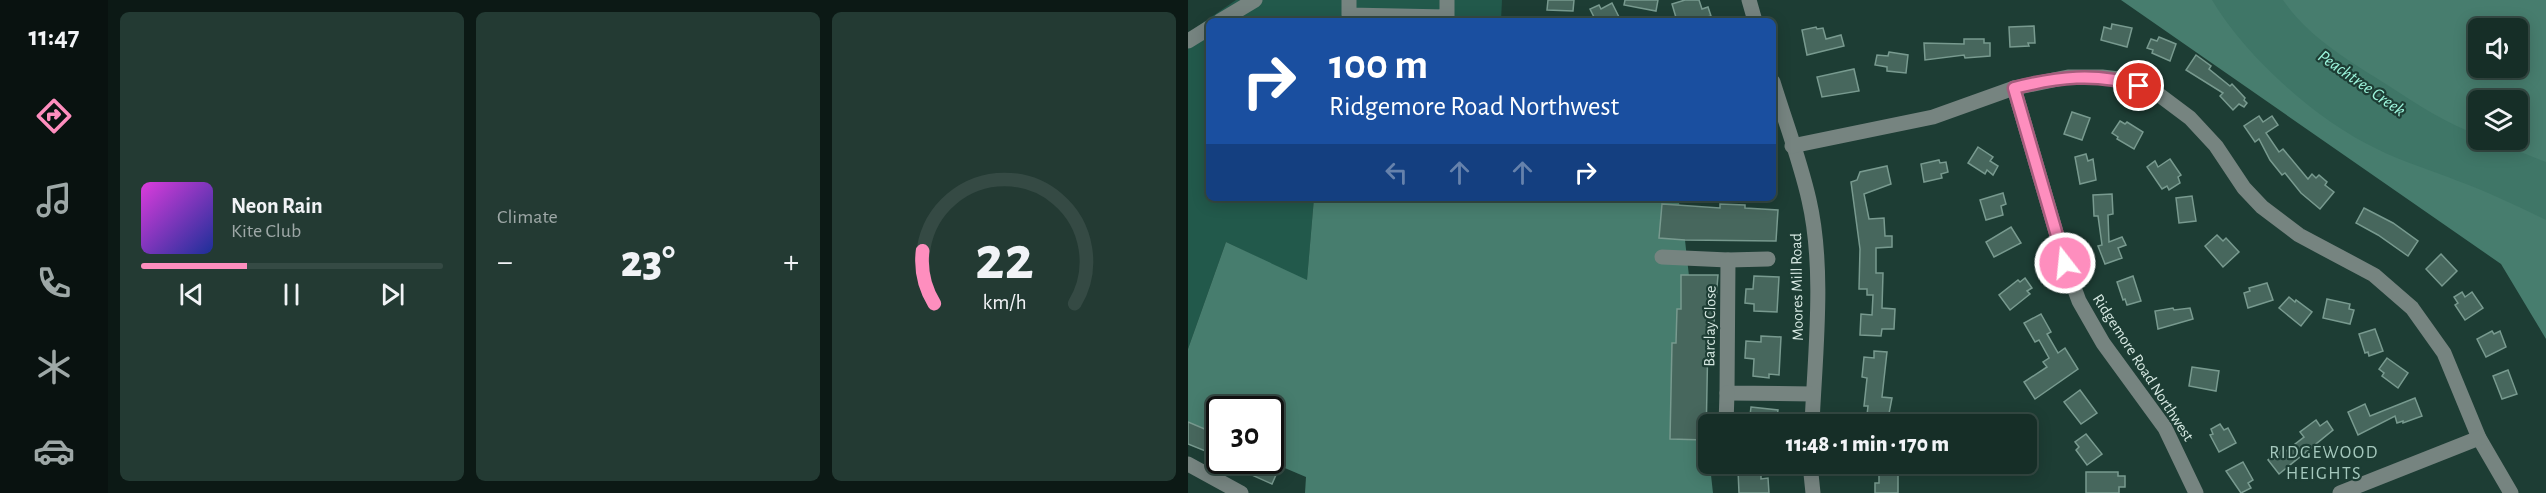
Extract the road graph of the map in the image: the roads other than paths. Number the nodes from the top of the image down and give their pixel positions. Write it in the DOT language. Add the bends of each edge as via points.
graph roads {
  1 [pos="1255,0"];
  2 [pos="1349,0"];
  3 [pos="1447,0"];
  4 [pos="1749,0"];
  5 [pos="1225,18"];
  6 [pos="1754,18"];
  7 [pos="1206,30"];
  8 [pos="1188,41"];
  9 [pos="2014,88"];
  10 [pos="1776,92"];
  11 [pos="1792,146"];
  12 [pos="1662,257"];
  13 [pos="1768,259"];
  14 [pos="1728,260"];
  15 [pos="1726,393"];
  16 [pos="1813,394"];
  17 [pos="1726,414"];
  18 [pos="1812,414"];
  19 [pos="2479,438"];
  20 [pos="1188,464"];
  21 [pos="1811,474"];
  22 [pos="1242,493"];
  23 [pos="1813,493"];
  24 [pos="2196,493"];
  25 [pos="2340,493"];
  26 [pos="2511,493"];
  1 -- 5 [label="street"];
  2 -- 3 [label="street" via="1348,15 1447,17"];
  4 -- 6 [label="street"];
  7 -- 8 [label="street"];
  9 -- 11 [label="street" via="1933,117"];
  9 -- 19 [label="street" via="2068,77 2102,77 2139,86 2175,105 2216,146 2262,207 2299,235 2374,275 2412,308 2444,352"];
  9 -- 24 [label="street, Ridgemore Road Northwest" via="2079,300 2103,343 2165,428"];
  10 -- 11 [label="street, Moores Mill Road"];
  11 -- 16 [label="street, Moores Mill Road" via="1809,200 1815,243"];
  12 -- 14 [label="street"];
  13 -- 14 [label="street"];
  14 -- 15 [label="street, Barclay Close"];
  15 -- 16 [label="street"];
  15 -- 17 [label="street, Barclay Close"];
  16 -- 18 [label="street, Moores Mill Road"];
  19 -- 25 [label="street"];
  19 -- 26 [label="street"];
  20 -- 22 [label="street"];
  21 -- 23 [label="street"];
}
